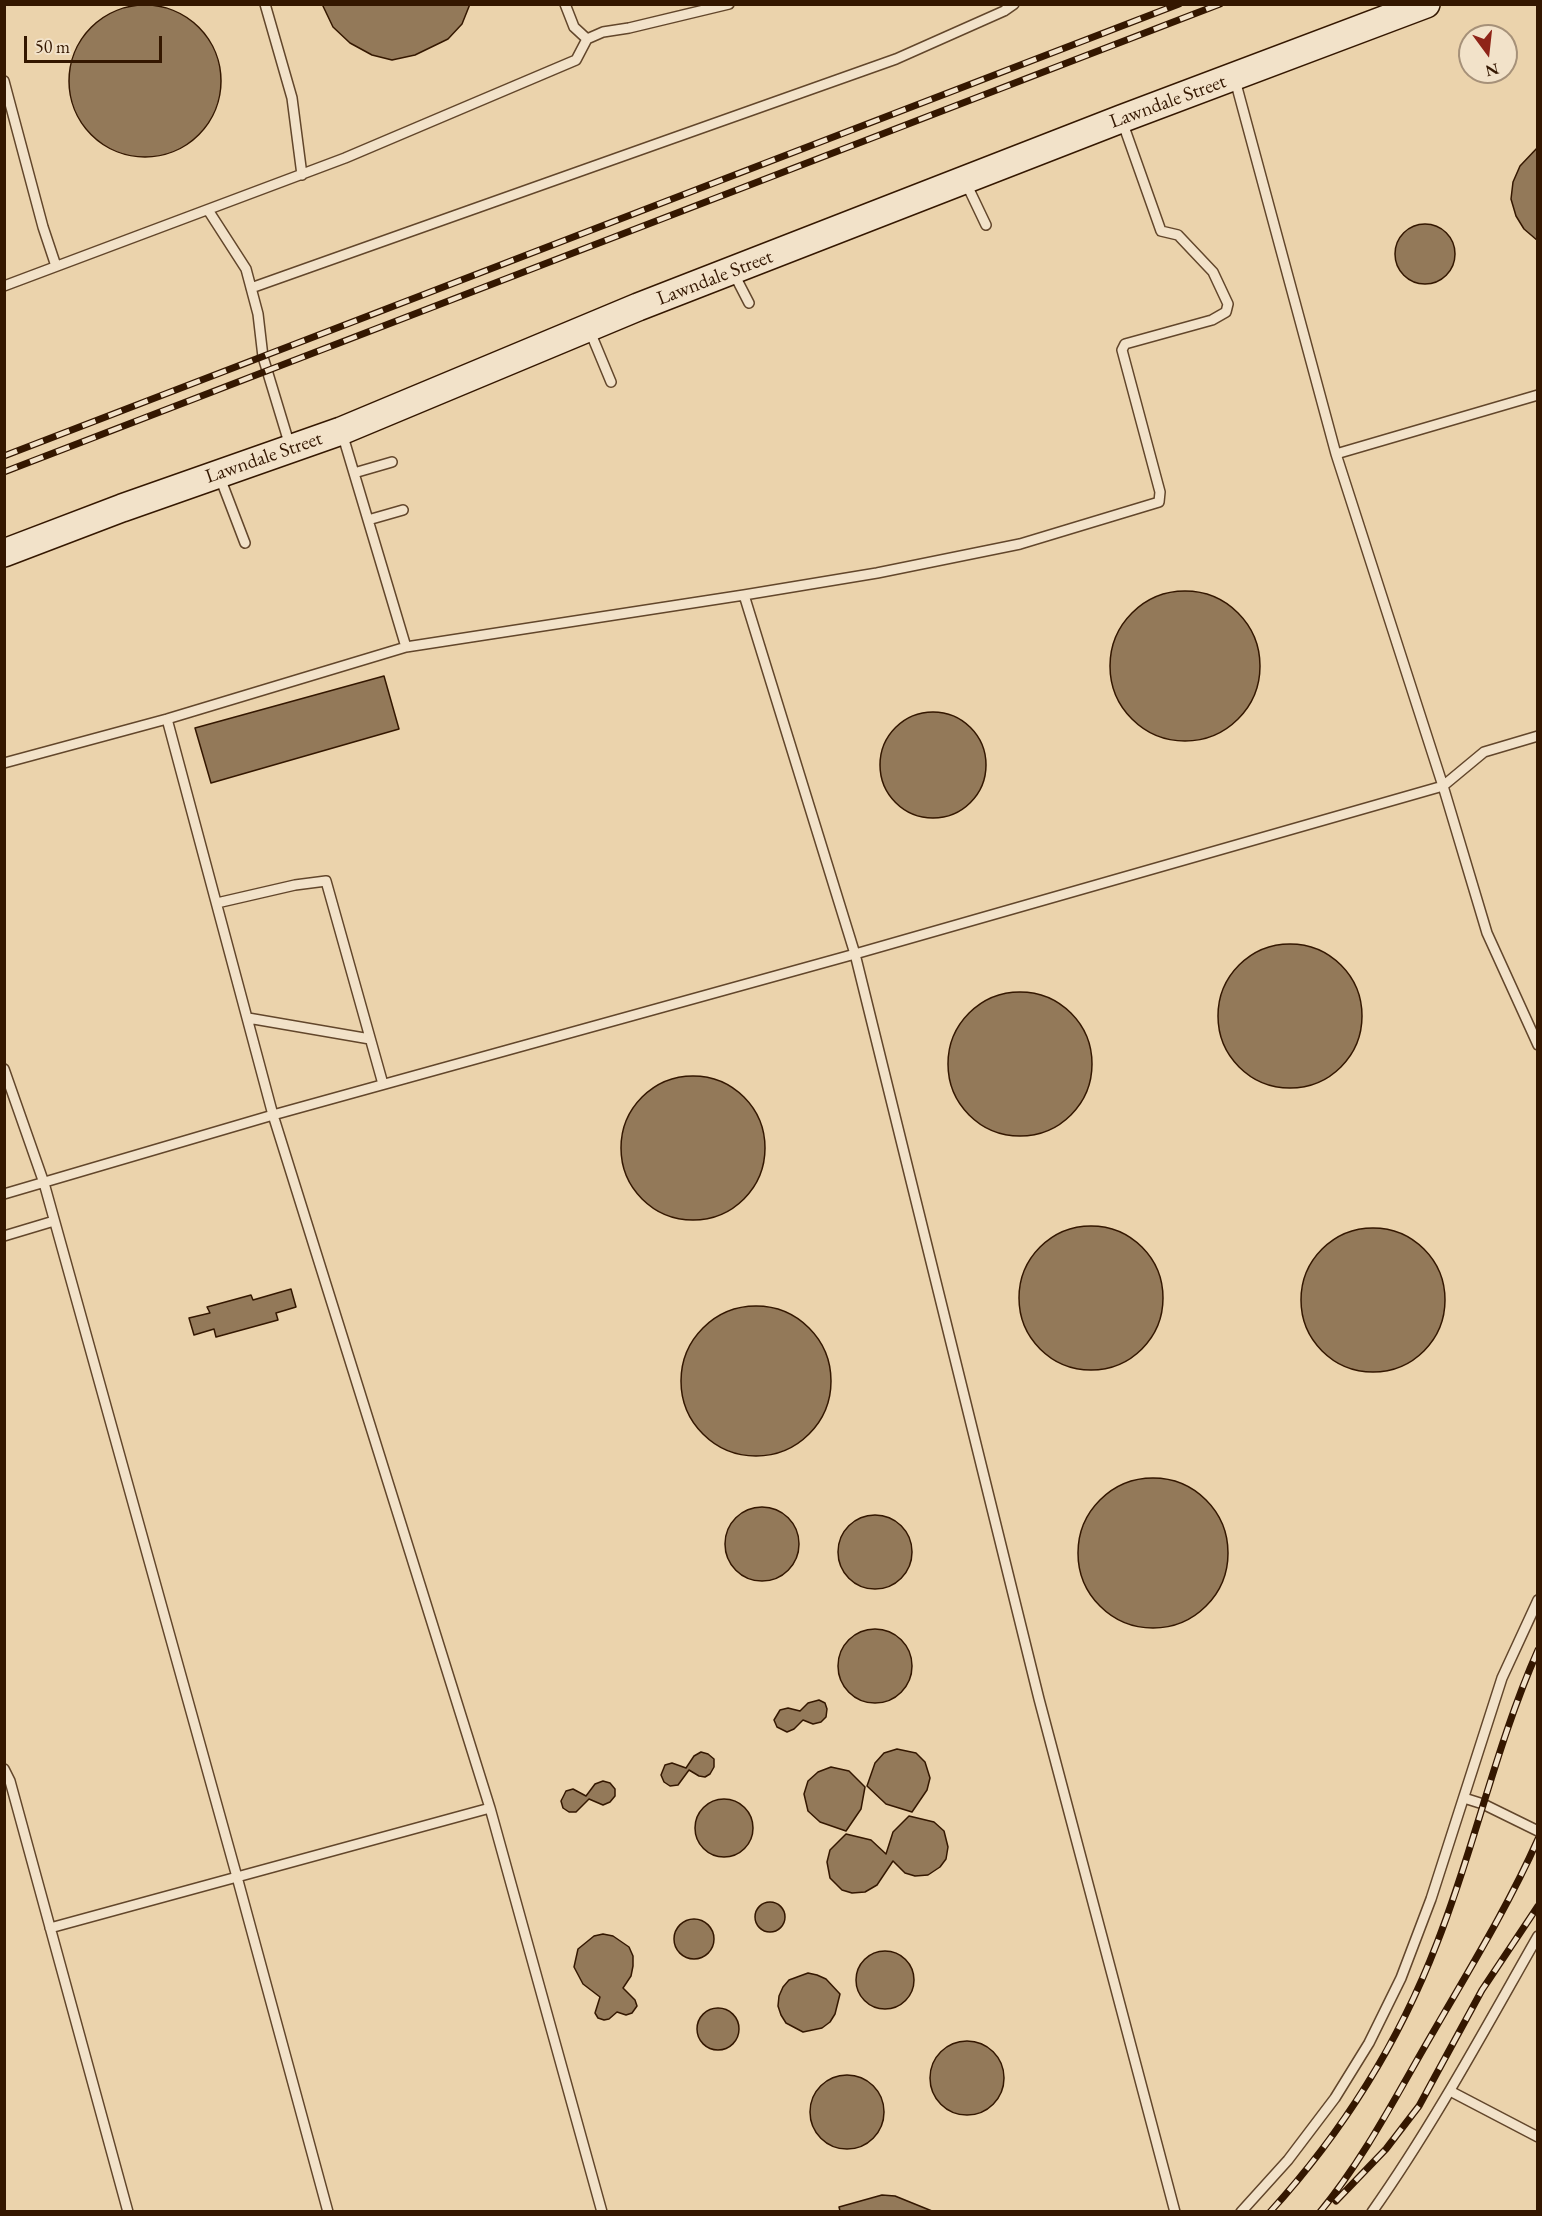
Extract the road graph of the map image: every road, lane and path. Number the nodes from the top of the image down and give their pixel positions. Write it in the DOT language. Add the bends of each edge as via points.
graph roads {
  1 [pos="265,4"];
  2 [pos="565,4"];
  3 [pos="729,4"];
  4 [pos="1014,4"];
  5 [pos="1426,4"];
  6 [pos="587,39"];
  7 [pos="1234,78"];
  8 [pos="4,81"];
  9 [pos="1121,119"];
  10 [pos="302,175"];
  11 [pos="965,181"];
  12 [pos="208,210"];
  13 [pos="986,225"];
  14 [pos="56,266"];
  15 [pos="733,272"];
  16 [pos="4,285"];
  17 [pos="251,288"];
  18 [pos="749,303"];
  19 [pos="588,327"];
  20 [pos="611,382"];
  21 [pos="1538,396"];
  22 [pos="341,431"];
  23 [pos="291,448"];
  24 [pos="1336,454"];
  25 [pos="392,462"];
  26 [pos="354,472"];
  27 [pos="218,474"];
  28 [pos="403,510"];
  29 [pos="368,520"];
  30 [pos="245,543"];
  31 [pos="4,553"];
  32 [pos="744,596"];
  33 [pos="406,647"];
  34 [pos="167,720"];
  35 [pos="1538,736"];
  36 [pos="4,764"];
  37 [pos="1443,786"];
  38 [pos="217,903"];
  39 [pos="855,954"];
  40 [pos="248,1018"];
  41 [pos="370,1039"];
  42 [pos="1538,1045"];
  43 [pos="4,1069"];
  44 [pos="383,1084"];
  45 [pos="273,1114"];
  46 [pos="44,1183"];
  47 [pos="4,1194"];
  48 [pos="54,1221"];
  49 [pos="4,1236"];
  50 [pos="1538,1600"];
  51 [pos="4,1769"];
  52 [pos="1464,1798"];
  53 [pos="490,1808"];
  54 [pos="1538,1831"];
  55 [pos="237,1877"];
  56 [pos="50,1928"];
  57 [pos="1538,1936"];
  58 [pos="1450,2091"];
  59 [pos="1538,2137"];
  60 [pos="128,2211"];
  61 [pos="328,2211"];
  62 [pos="602,2211"];
  63 [pos="1175,2211"];
  64 [pos="1241,2211"];
  65 [pos="1372,2211"];
  1 -- 10 [label="lane" via="292,98"];
  2 -- 6 [label="lane" via="574,27"];
  3 -- 6 [label="lane"];
  4 -- 17 [label="lane" via="896,59"];
  5 -- 7 [label="main road, Lawndale Street"];
  6 -- 10 [label="lane" via="576,60"];
  7 -- 9 [label="main road, Lawndale Street"];
  7 -- 24 [label="lane"];
  8 -- 14 [label="lane"];
  9 -- 11 [label="main road, Lawndale Street"];
  9 -- 32 [label="lane" via="1161,231 1178,235 1213,272 1228,304 1226,312 1212,320 1125,344 1122,350 1160,492 1159,502 1020,544"];
  10 -- 12 [label="lane"];
  11 -- 13 [label="lane"];
  11 -- 15 [label="main road, Lawndale Street"];
  12 -- 14 [label="lane"];
  12 -- 17 [label="lane" via="246,268"];
  14 -- 16 [label="lane"];
  15 -- 18 [label="lane"];
  15 -- 19 [label="main road, Lawndale Street"];
  17 -- 23 [label="lane" via="262,357"];
  19 -- 20 [label="lane"];
  19 -- 22 [label="main road, Lawndale Street"];
  21 -- 24 [label="lane"];
  22 -- 23 [label="main road, Lawndale Street"];
  22 -- 26 [label="lane"];
  23 -- 27 [label="main road, Lawndale Street"];
  24 -- 37 [label="lane"];
  25 -- 26 [label="lane"];
  26 -- 29 [label="lane"];
  27 -- 30 [label="lane"];
  27 -- 31 [label="main road, Lawndale Street"];
  28 -- 29 [label="lane"];
  29 -- 33 [label="lane"];
  32 -- 33 [label="lane"];
  32 -- 39 [label="lane"];
  33 -- 34 [label="lane"];
  34 -- 36 [label="lane"];
  34 -- 38 [label="lane"];
  35 -- 37 [label="lane" via="1484,752"];
  37 -- 39 [label="lane"];
  37 -- 42 [label="lane" via="1487,933"];
  38 -- 40 [label="lane"];
  38 -- 41 [label="lane" via="326,881"];
  39 -- 44 [label="lane"];
  39 -- 63 [label="lane" via="1039,1699"];
  40 -- 41 [label="lane"];
  40 -- 45 [label="lane"];
  41 -- 44 [label="lane"];
  43 -- 46 [label="lane"];
  44 -- 45 [label="lane"];
  45 -- 46 [label="lane"];
  45 -- 53 [label="lane"];
  46 -- 47 [label="lane"];
  46 -- 48 [label="lane"];
  48 -- 49 [label="lane"];
  48 -- 55 [label="lane"];
  50 -- 52 [label="lane" via="1502,1678"];
  51 -- 56 [label="lane"];
  52 -- 54 [label="lane" via="1483,1803"];
  52 -- 64 [label="lane" via="1405,1968 1369,2043 1335,2098 1288,2160"];
  53 -- 55 [label="lane"];
  53 -- 62 [label="lane"];
  55 -- 56 [label="lane"];
  55 -- 61 [label="lane"];
  56 -- 60 [label="lane"];
  57 -- 58 [label="lane"];
  58 -- 59 [label="lane"];
  58 -- 65 [label="lane"];
}
